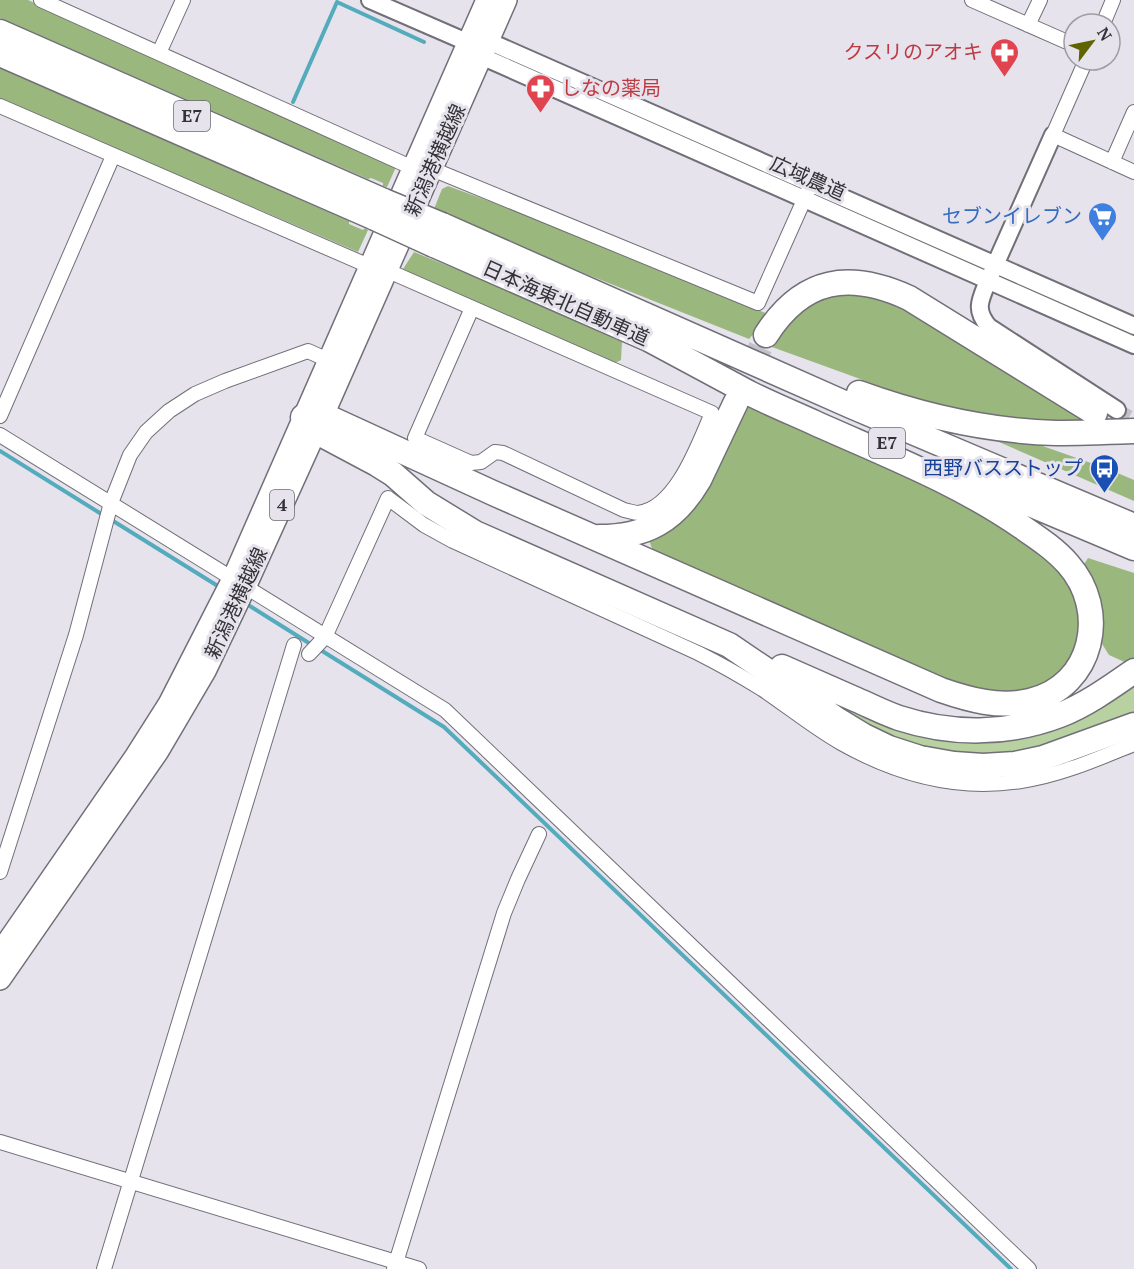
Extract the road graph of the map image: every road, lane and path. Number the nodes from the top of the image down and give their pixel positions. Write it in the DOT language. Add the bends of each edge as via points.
graph roads {
  1 [pos="41,0"];
  2 [pos="183,0"];
  3 [pos="370,0"];
  4 [pos="487,0"];
  5 [pos="506,0"];
  6 [pos="972,0"];
  7 [pos="1040,0"];
  8 [pos="1028,25"];
  9 [pos="0,32"];
  10 [pos="1062,40"];
  11 [pos="480,46"];
  12 [pos="159,53"];
  13 [pos="0,54"];
  14 [pos="1081,72"];
  15 [pos="0,106"];
  16 [pos="1134,112"];
  17 [pos="1053,135"];
  18 [pos="113,156"];
  19 [pos="1112,162"];
  20 [pos="422,168"];
  21 [pos="1134,172"];
  22 [pos="812,184"];
  23 [pos="804,200"];
  24 [pos="380,209"];
  25 [pos="996,265"];
  26 [pos="378,268"];
  27 [pos="988,281"];
  28 [pos="472,308"];
  29 [pos="643,325"];
  30 [pos="1134,326"];
  31 [pos="766,334"];
  32 [pos="1134,345"];
  33 [pos="328,360"];
  34 [pos="736,402"];
  35 [pos="1106,412"];
  36 [pos="0,416"];
  37 [pos="314,421"];
  38 [pos="1134,431"];
  39 [pos="0,435"];
  40 [pos="111,503"];
  41 [pos="1134,526"];
  42 [pos="596,537"];
  43 [pos="1134,548"];
  44 [pos="239,583"];
  45 [pos="325,637"];
  46 [pos="294,645"];
  47 [pos="729,645"];
  48 [pos="309,654"];
  49 [pos="1134,671"];
  50 [pos="1134,725"];
  51 [pos="1134,744"];
  52 [pos="539,834"];
  53 [pos="0,872"];
  54 [pos="0,952"];
  55 [pos="0,979"];
  56 [pos="0,1142"];
  57 [pos="130,1181"];
  58 [pos="395,1266"];
  59 [pos="104,1269"];
  60 [pos="419,1269"];
  61 [pos="1029,1269"];
  1 -- 12 [label="street"];
  2 -- 12 [label="street"];
  3 -- 11 [label="street, 広域農道"];
  4 -- 11 [label="main road, 新潟港横越線 / 4"];
  5 -- 11 [label="main road, 新潟港横越線 / 4"];
  6 -- 8 [label="street"];
  7 -- 8 [label="street"];
  8 -- 10 [label="street"];
  9 -- 24 [label="highway, 日本海東北自動車道 / E7"];
  11 -- 20 [label="main road, 新潟港横越線 / 4" via="455,112"];
  11 -- 22 [label="street, 広域農道"];
  11 -- 23 [label="street, 広域農道"];
  12 -- 20 [label="street"];
  13 -- 24 [label="highway, 日本海東北自動車道 / E7"];
  14 -- 17 [label="street"];
  15 -- 18 [label="street"];
  16 -- 19 [label="street"];
  17 -- 19 [label="street"];
  17 -- 25 [label="street"];
  18 -- 26 [label="street"];
  18 -- 36 [label="street"];
  19 -- 21 [label="street"];
  20 -- 23 [label="street" via="758,303"];
  20 -- 26 [label="main road, 新潟港横越線 / 4"];
  22 -- 23 [label="street"];
  22 -- 25 [label="street, 広域農道"];
  23 -- 27 [label="street, 広域農道"];
  24 -- 29 [label="highway, 日本海東北自動車道 / E7, bridge"];
  25 -- 27 [label="street"];
  25 -- 30 [label="street, 広域農道"];
  26 -- 28 [label="street"];
  26 -- 33 [label="main road, 新潟港横越線 / 4"];
  26 -- 37 [label="main road, 新潟港横越線 / 4"];
  27 -- 32 [label="street, 広域農道"];
  27 -- 35 [label="street" via="979,307 985,323"];
  28 -- 28 [label="street" via="415,438 471,463 481,462 495,452 502,453 624,510 636,513 661,502 692,459 712,413"];
  29 -- 38 [label="highway" via="947,420 1054,433"];
  29 -- 41 [label="highway, 日本海東北自動車道 / E7" via="840,401"];
  29 -- 42 [label="highway" via="751,393 961,489 1042,540 1081,581 1092,622 1089,641 1083,660 1053,692 1032,701 990,704 941,690"];
  29 -- 43 [label="highway, 日本海東北自動車道 / E7" via="1011,497"];
  31 -- 35 [label="highway" via="782,313 808,293 839,282 871,284 909,298"];
  33 -- 37 [label="main road, 新潟港横越線 / 4"];
  33 -- 40 [label="street" via="308,351 225,381 169,411 146,432 130,455"];
  34 -- 42 [label="highway" via="699,480 676,512 638,533"];
  37 -- 42 [label="highway"];
  37 -- 44 [label="main road, 新潟港横越線 / 4"];
  37 -- 47 [label="highway" via="393,474 426,503 476,533"];
  39 -- 40 [label="street"];
  40 -- 44 [label="street"];
  40 -- 53 [label="street" via="76,635"];
  44 -- 45 [label="street"];
  44 -- 54 [label="main road, 新潟港横越線 / 4" via="136,756"];
  44 -- 55 [label="main road, 新潟港横越線 / 4" via="204,671 158,751"];
  45 -- 48 [label="street"];
  45 -- 51 [label="street" via="388,498 453,541 698,652 762,689 840,743 900,770 961,783 1022,781 1055,774"];
  45 -- 61 [label="street" via="446,710"];
  46 -- 57 [label="street"];
  47 -- 49 [label="highway" via="898,718 958,730 990,731 1061,715"];
  47 -- 50 [label="highway" via="864,736 920,758 983,766 1015,764 1043,758"];
  52 -- 58 [label="street" via="504,913"];
  56 -- 57 [label="street"];
  57 -- 58 [label="street"];
  57 -- 59 [label="street"];
  58 -- 60 [label="street"];
}
